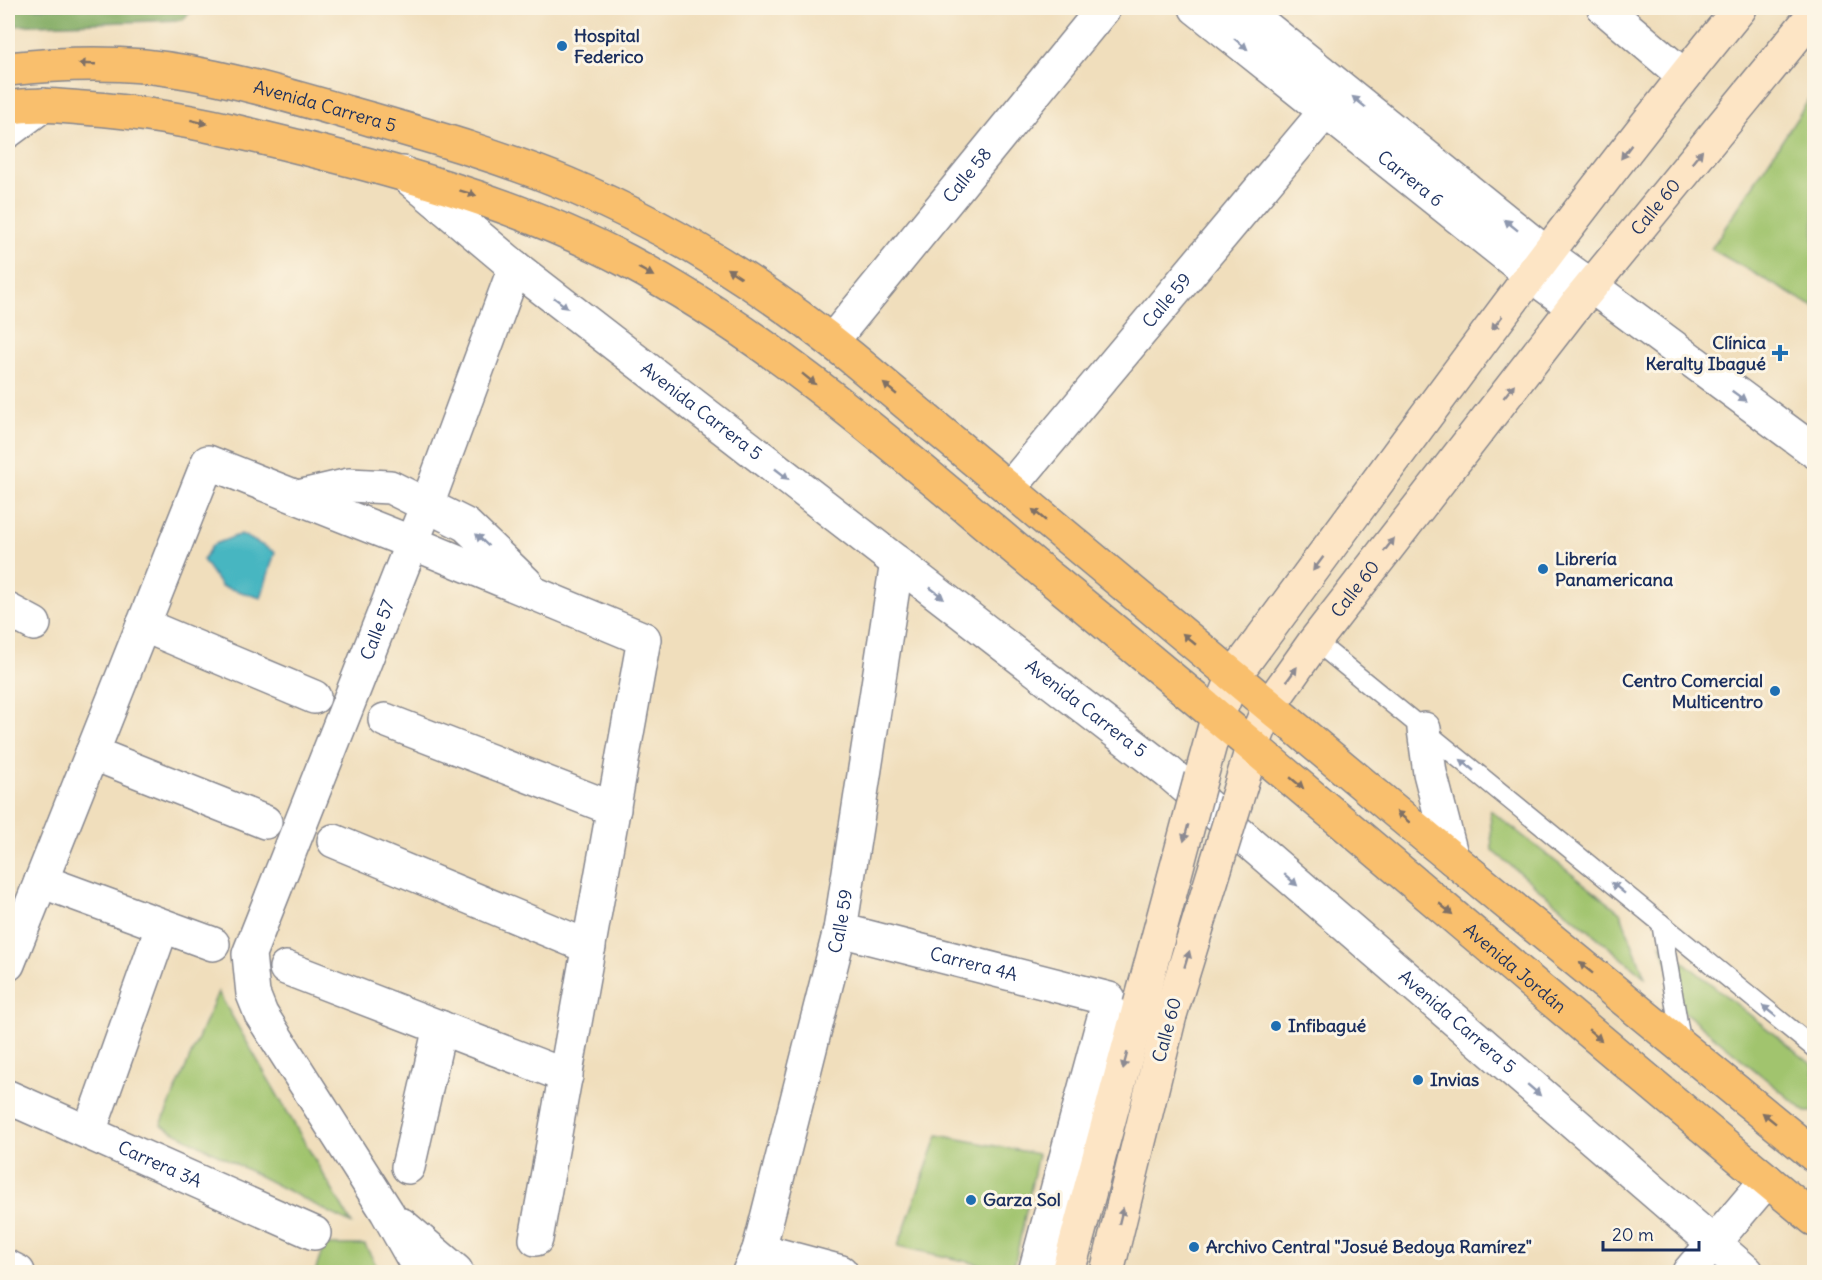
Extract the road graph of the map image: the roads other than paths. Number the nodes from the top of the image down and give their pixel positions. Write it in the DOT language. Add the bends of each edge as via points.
graph roads {
  1 [pos="1104,8"];
  2 [pos="1196,8"];
  3 [pos="1242,8"];
  4 [pos="1604,8"];
  5 [pos="1740,8"];
  6 [pos="1815,14"];
  7 [pos="8,69"];
  8 [pos="1684,76"];
  9 [pos="43,105"];
  10 [pos="8,108"];
  11 [pos="1325,112"];
  12 [pos="8,132"];
  13 [pos="403,173"];
  14 [pos="1540,266"];
  15 [pos="515,267"];
  16 [pos="1582,297"];
  17 [pos="832,341"];
  18 [pos="1815,451"];
  19 [pos="1009,489"];
  20 [pos="298,497"];
  21 [pos="428,505"];
  22 [pos="413,543"];
  23 [pos="897,562"];
  24 [pos="539,596"];
  25 [pos="143,625"];
  26 [pos="1315,641"];
  27 [pos="1234,676"];
  28 [pos="314,697"];
  29 [pos="1269,706"];
  30 [pos="1218,715"];
  31 [pos="385,720"];
  32 [pos="1424,729"];
  33 [pos="1253,745"];
  34 [pos="92,753"];
  35 [pos="614,810"];
  36 [pos="266,822"];
  37 [pos="334,841"];
  38 [pos="1452,858"];
  39 [pos="40,881"];
  40 [pos="1661,923"];
  41 [pos="162,927"];
  42 [pos="840,930"];
  43 [pos="213,944"];
  44 [pos="589,947"];
  45 [pos="8,964"];
  46 [pos="286,968"];
  47 [pos="1155,1010"];
  48 [pos="440,1027"];
  49 [pos="1682,1048"];
  50 [pos="1815,1048"];
  51 [pos="566,1076"];
  52 [pos="8,1097"];
  53 [pos="89,1132"];
  54 [pos="1812,1147"];
  55 [pos="408,1167"];
  56 [pos="1767,1180"];
  57 [pos="387,1212"];
  58 [pos="1815,1219"];
  59 [pos="314,1233"];
  60 [pos="536,1239"];
  61 [pos="1713,1245"];
  62 [pos="754,1261"];
  63 [pos="8,1267"];
  64 [pos="18,1272"];
  65 [pos="421,1272"];
  66 [pos="457,1272"];
  67 [pos="841,1272"];
  68 [pos="1035,1272"];
  69 [pos="1068,1272"];
  70 [pos="1107,1272"];
  71 [pos="1689,1272"];
  72 [pos="1747,1272"];
  1 -- 17 [label="street, Calle 58"];
  2 -- 11 [label="street, Carrera 6, one-way"];
  14 -- 3 [label="street, Carrera 6, one-way"];
  4 -- 8 [label="street"];
  5 -- 8 [label="main road, Calle 60"];
  16 -- 6 [label="main road, Calle 60, one-way"];
  17 -- 7 [label="main road, Avenida Carrera 5, one-way" via="703,253 567,184 491,155 224,80 145,66 60,63"];
  8 -- 14 [label="main road, Calle 60, one-way"];
  9 -- 10 [label="main road, Avenida Carrera 5"];
  9 -- 12 [label="street"];
  9 -- 13 [label="main road, Avenida Carrera 5, one-way" via="185,119"];
  11 -- 14 [label="street, Carrera 6"];
  11 -- 19 [label="street, Calle 59"];
  13 -- 15 [label="street, Avenida Carrera 5"];
  13 -- 30 [label="main road, Avenida Carrera 5, one-way" via="481,197 555,226 624,259 747,333 829,395"];
  14 -- 16 [label="street, Carrera 6"];
  14 -- 27 [label="main road, Calle 60, one-way"];
  15 -- 21 [label="street, Calle 57"];
  15 -- 23 [label="street, Avenida Carrera 5, one-way"];
  16 -- 18 [label="street, Carrera 6, one-way" via="1640,325"];
  26 -- 16 [label="main road, Calle 60, one-way"];
  19 -- 17 [label="main road, Avenida Carrera 5, one-way"];
  27 -- 19 [label="main road, Avenida Carrera 5, one-way"];
  20 -- 21 [label="street" via="350,486 390,487"];
  20 -- 22 [label="street"];
  20 -- 25 [label="street" via="208,462"];
  21 -- 22 [label="street, Calle 57"];
  24 -- 21 [label="street, one-way" via="466,525"];
  22 -- 24 [label="street"];
  22 -- 57 [label="street, Calle 57" via="249,954 253,993 261,1014"];
  23 -- 42 [label="street, Calle 59"];
  23 -- 61 [label="street, Avenida Carrera 5, one-way" via="1168,772"];
  24 -- 35 [label="street" via="644,639"];
  25 -- 28 [label="street"];
  25 -- 34 [label="street"];
  29 -- 26 [label="main road, Calle 60, one-way"];
  26 -- 32 [label="lane"];
  27 -- 29 [label="main road"];
  27 -- 30 [label="main road, Calle 60"];
  29 -- 33 [label="main road, Calle 60"];
  38 -- 29 [label="main road, one-way"];
  30 -- 33 [label="main road, Avenida Jordán"];
  30 -- 47 [label="main road, Calle 60, one-way, bridge" via="1201,777"];
  31 -- 35 [label="street"];
  32 -- 38 [label="street" via="1430,773"];
  40 -- 32 [label="lane, one-way"];
  47 -- 33 [label="main road, Calle 60, one-way, bridge" via="1236,801"];
  33 -- 56 [label="main road, Avenida Jordán, one-way"];
  34 -- 36 [label="street"];
  34 -- 39 [label="street"];
  35 -- 44 [label="street"];
  37 -- 44 [label="street"];
  49 -- 38 [label="main road, one-way"];
  39 -- 41 [label="street"];
  39 -- 45 [label="street"];
  40 -- 49 [label="lane"];
  50 -- 40 [label="lane, one-way"];
  41 -- 43 [label="street"];
  41 -- 53 [label="street"];
  42 -- 62 [label="street, Calle 59"];
  42 -- 68 [label="street, Carrera 4A" via="1108,999"];
  44 -- 51 [label="street"];
  46 -- 48 [label="street"];
  47 -- 69 [label="main road, Calle 60, one-way"];
  70 -- 47 [label="main road, Calle 60, one-way"];
  48 -- 51 [label="street"];
  48 -- 55 [label="street"];
  54 -- 49 [label="main road, one-way"];
  51 -- 60 [label="street"];
  52 -- 53 [label="street, Carrera 3A"];
  53 -- 59 [label="street, Carrera 3A"];
  56 -- 58 [label="main road, Avenida Jordán"];
  56 -- 61 [label="street"];
  57 -- 65 [label="street"];
  57 -- 66 [label="street"];
  61 -- 71 [label="street"];
  61 -- 72 [label="street, Avenida Carrera 5"];
  62 -- 67 [label="street"];
  63 -- 64 [label="street"];
}
